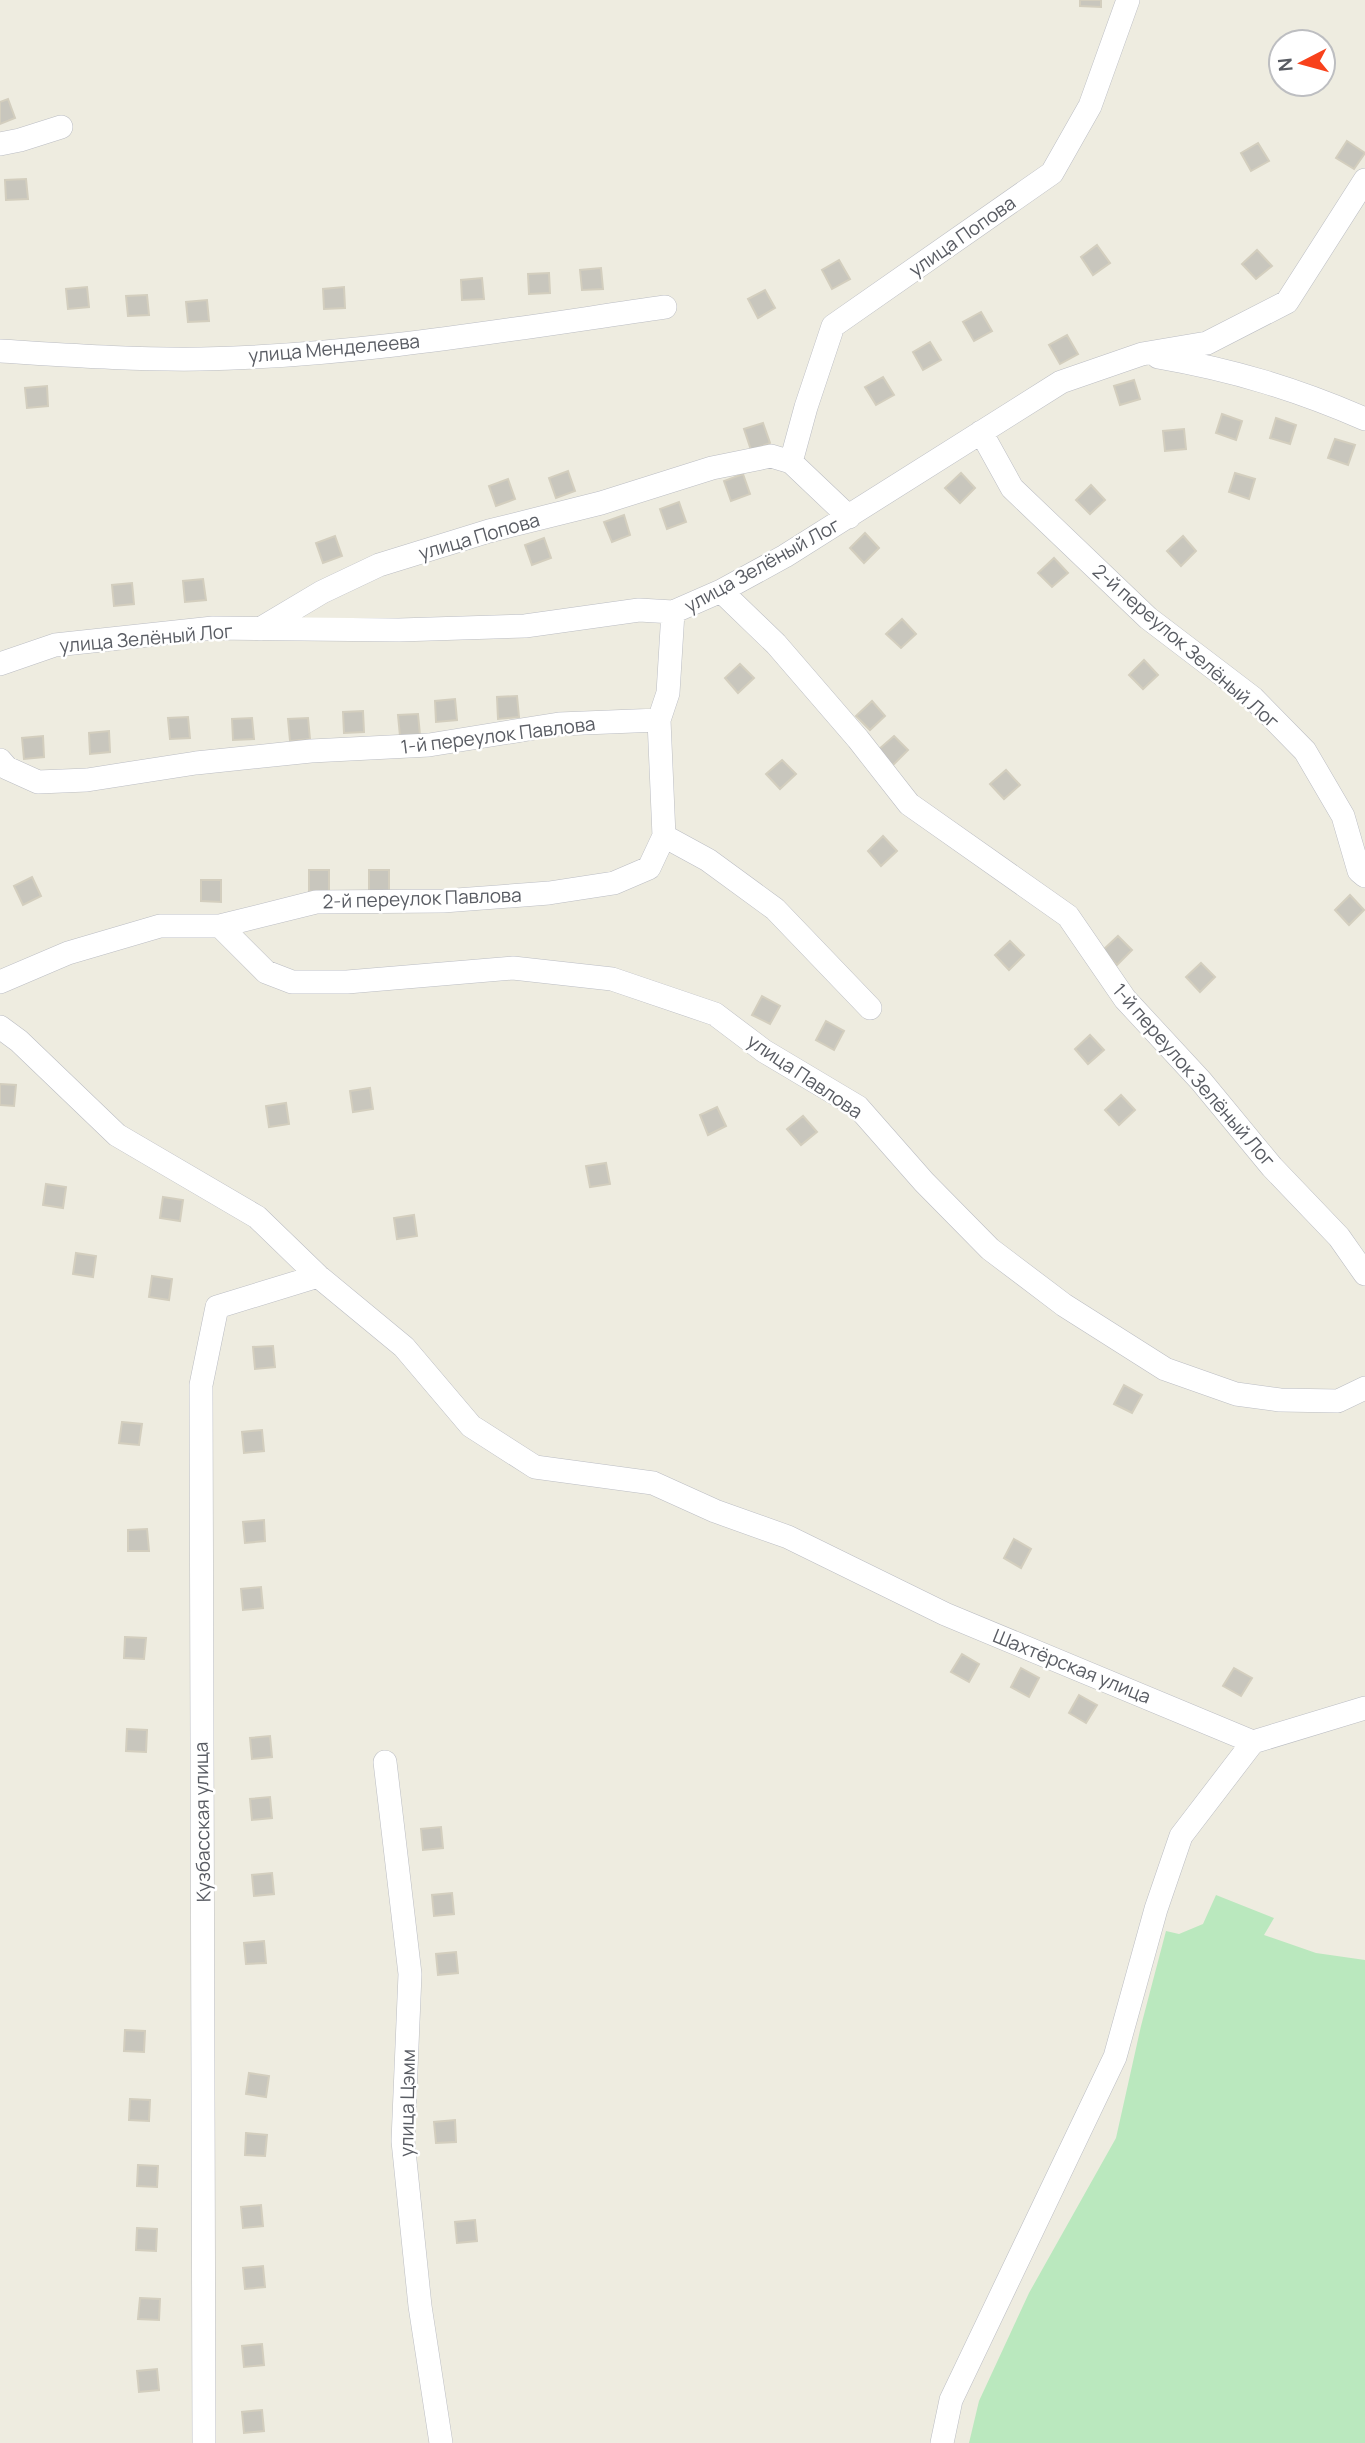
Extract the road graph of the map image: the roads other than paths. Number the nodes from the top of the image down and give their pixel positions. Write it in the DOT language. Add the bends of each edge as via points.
graph roads {
  1 [pos="1128,0"];
  2 [pos="61,127"];
  3 [pos="0,144"];
  4 [pos="1365,180"];
  5 [pos="665,307"];
  6 [pos="0,351"];
  7 [pos="1142,354"];
  8 [pos="1365,419"];
  9 [pos="981,432"];
  10 [pos="791,462"];
  11 [pos="849,517"];
  12 [pos="721,591"];
  13 [pos="673,612"];
  14 [pos="260,629"];
  15 [pos="0,664"];
  16 [pos="659,720"];
  17 [pos="0,760"];
  18 [pos="664,836"];
  19 [pos="1365,876"];
  20 [pos="220,926"];
  21 [pos="0,982"];
  22 [pos="870,1009"];
  23 [pos="0,1027"];
  24 [pos="1365,1274"];
  25 [pos="318,1276"];
  26 [pos="1365,1388"];
  27 [pos="1365,1708"];
  28 [pos="1254,1742"];
  29 [pos="385,1762"];
  30 [pos="204,2443"];
  31 [pos="441,2443"];
  32 [pos="942,2443"];
  1 -- 10 [label="street, улица Попова" via="1090,106 1052,173 834,326"];
  2 -- 3 [label="street"];
  4 -- 7 [label="street, улица Зелёный Лог" via="1287,302 1207,343"];
  5 -- 6 [label="street, улица Менделеева" via="296,354 200,359"];
  7 -- 8 [label="street" via="1227,371 1313,396"];
  7 -- 9 [label="street, улица Зелёный Лог" via="1061,382"];
  9 -- 11 [label="street, улица Зелёный Лог"];
  9 -- 19 [label="street, 2-й переулок Зелёный Лог" via="1012,488 1148,618 1253,698 1305,751 1343,816 1359,871"];
  10 -- 11 [label="street"];
  10 -- 14 [label="street, улица Попова" via="771,456 712,468 379,565"];
  11 -- 12 [label="street, улица Зелёный Лог"];
  12 -- 13 [label="street, улица Зелёный Лог"];
  12 -- 24 [label="street, 1-й переулок Зелёный Лог" via="776,644 909,804 1068,916 1125,999 1339,1237"];
  13 -- 14 [label="street, улица Зелёный Лог" via="639,611 525,626 399,631"];
  13 -- 16 [label="street" via="668,693"];
  14 -- 15 [label="street, улица Зелёный Лог" via="214,628 55,645"];
  16 -- 17 [label="street, 1-й переулок Павлова" via="559,724 429,745 311,751 87,780 38,782"];
  16 -- 18 [label="street"];
  18 -- 20 [label="street, 2-й переулок Павлова" via="649,868 614,883 443,901 316,902"];
  18 -- 22 [label="street" via="708,860 775,909"];
  20 -- 21 [label="street, 2-й переулок Павлова" via="160,926 68,953"];
  20 -- 26 [label="street, улица Павлова" via="265,972 292,982 348,982 513,968 612,979 715,1014 764,1051 858,1107 990,1249 1064,1305 1165,1369 1236,1394 1280,1400 1338,1401"];
  23 -- 25 [label="street, Шахтёрская улица" via="117,1135 257,1217"];
  25 -- 28 [label="street, Шахтёрская улица" via="404,1347 471,1426 535,1467 653,1483 788,1537 945,1614"];
  25 -- 30 [label="street, Кузбасская улица" via="217,1307 201,1385"];
  27 -- 28 [label="street"];
  28 -- 32 [label="street" via="1181,1836 1115,2057 951,2400"];
  29 -- 31 [label="street, улица Цэмм" via="410,1974 403,2141 420,2306"];
}
